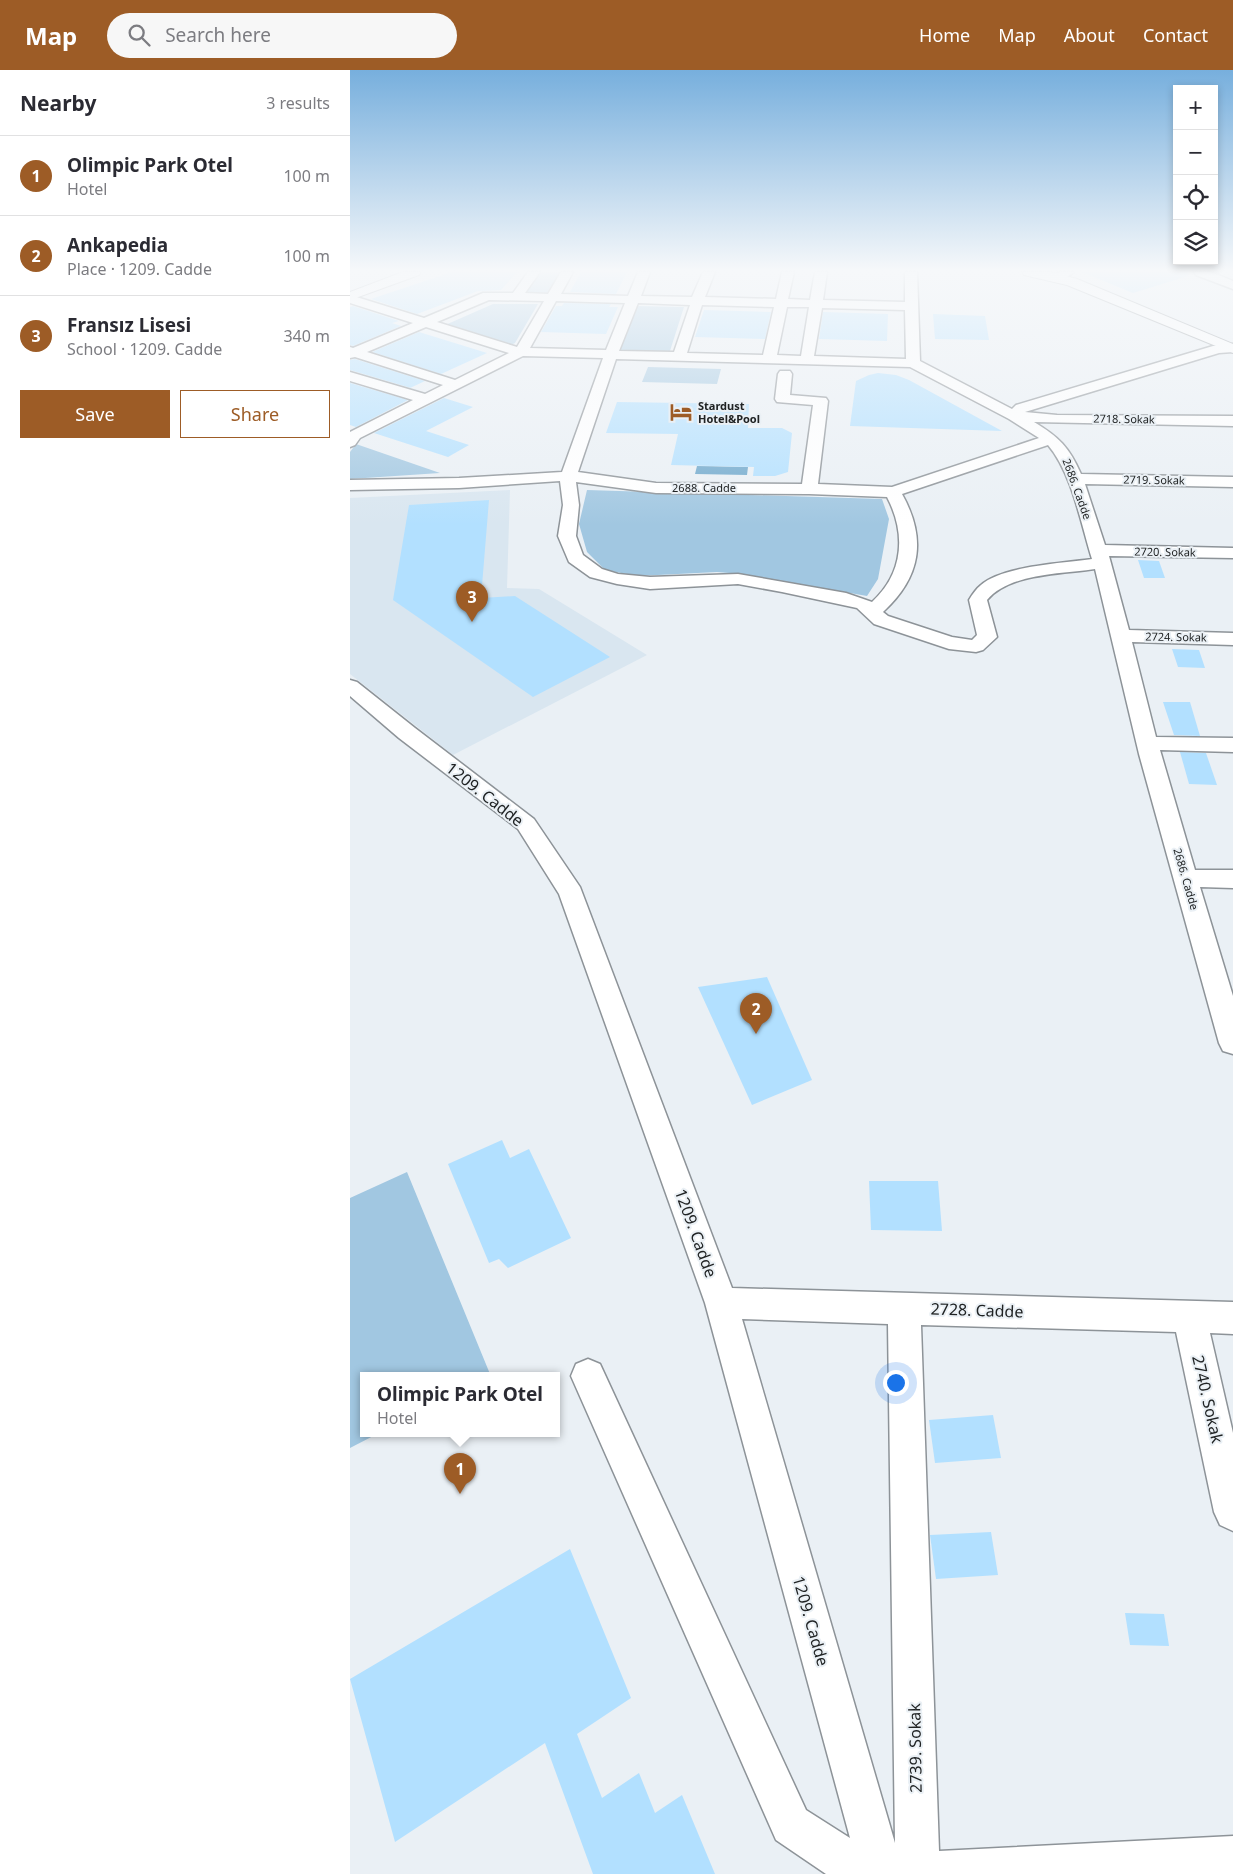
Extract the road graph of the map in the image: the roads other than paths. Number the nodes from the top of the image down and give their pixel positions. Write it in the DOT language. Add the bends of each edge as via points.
graph roads {
  1 [pos="358,356"];
  2 [pos="512,356"];
  3 [pos="610,356"];
  4 [pos="685,356"];
  5 [pos="808,356"];
  6 [pos="913,356"];
  7 [pos="1221,356"];
  8 [pos="768,359"];
  9 [pos="807,360"];
  10 [pos="913,363"];
  11 [pos="785,374"];
  12 [pos="350,376"];
  13 [pos="454,384"];
  14 [pos="426,399"];
  15 [pos="1014,416"];
  16 [pos="1233,421"];
  17 [pos="352,437"];
  18 [pos="1051,439"];
  19 [pos="569,476"];
  20 [pos="1075,479"];
  21 [pos="1233,482"];
  22 [pos="350,485"];
  23 [pos="809,489"];
  24 [pos="893,492"];
  25 [pos="1233,553"];
  26 [pos="1100,557"];
  27 [pos="872,612"];
  28 [pos="1120,636"];
  29 [pos="1233,638"];
  30 [pos="350,686"];
  31 [pos="1147,743"];
  32 [pos="1233,744"];
  33 [pos="1186,878"];
  34 [pos="1233,879"];
  35 [pos="1232,1039"];
  36 [pos="721,1302"];
  37 [pos="904,1308"];
  38 [pos="1189,1316"];
  39 [pos="1233,1318"];
  40 [pos="588,1376"];
  41 [pos="1233,1512"];
  42 [pos="1233,1858"];
  43 [pos="865,1874"];
  44 [pos="882,1874"];
  1 -- 13 [label="street"];
  2 -- 13 [label="street"];
  3 -- 19 [label="street"];
  4 -- 8 [label="street, 2686. Cadde"];
  5 -- 9 [label="street"];
  6 -- 10 [label="street"];
  7 -- 15 [label="street" via="1032,414"];
  8 -- 9 [label="street, 2686. Cadde"];
  9 -- 10 [label="street, 2686. Cadde"];
  10 -- 15 [label="street, 2686. Cadde"];
  11 -- 23 [label="street" via="782,399 821,401"];
  12 -- 14 [label="street"];
  13 -- 14 [label="street"];
  14 -- 17 [label="street"];
  15 -- 16 [label="street, 2718. Sokak"];
  15 -- 18 [label="street, 2686. Cadde"];
  18 -- 20 [label="street, 2686. Cadde" via="1065,455"];
  18 -- 24 [label="street, 2688. Cadde"];
  19 -- 22 [label="street, 2688. Cadde"];
  19 -- 23 [label="street, 2688. Cadde" via="656,488"];
  19 -- 27 [label="street" via="571,505 567,536 575,558 596,573 650,583 738,579 846,599 864,604"];
  20 -- 21 [label="street, 2719. Sokak"];
  20 -- 26 [label="street, 2686. Cadde"];
  23 -- 24 [label="street, 2688. Cadde"];
  24 -- 27 [label="street" via="902,505 910,528 910,554 887,600"];
  25 -- 26 [label="street, 2720. Sokak"];
  26 -- 27 [label="street, 2720. Sokak" via="1008,579 989,587 978,600 986,637 976,646 949,643 881,620"];
  26 -- 28 [label="street, 2686. Cadde"];
  28 -- 29 [label="street, 2724. Sokak"];
  28 -- 31 [label="street, 2686. Cadde"];
  30 -- 36 [label="street, 1209. Cadde" via="526,824 571,893"];
  31 -- 32 [label="street"];
  31 -- 33 [label="street, 2686. Cadde"];
  33 -- 34 [label="street"];
  33 -- 35 [label="street, 2686. Cadde"];
  36 -- 37 [label="street, 2728. Cadde"];
  36 -- 44 [label="street, 1209. Cadde"];
  37 -- 38 [label="street, 2728. Cadde"];
  37 -- 42 [label="street, 2739. Sokak" via="918,1874"];
  38 -- 39 [label="street, 2728. Cadde"];
  38 -- 41 [label="street, 2740. Sokak"];
  40 -- 43 [label="street" via="791,1825"];
}
